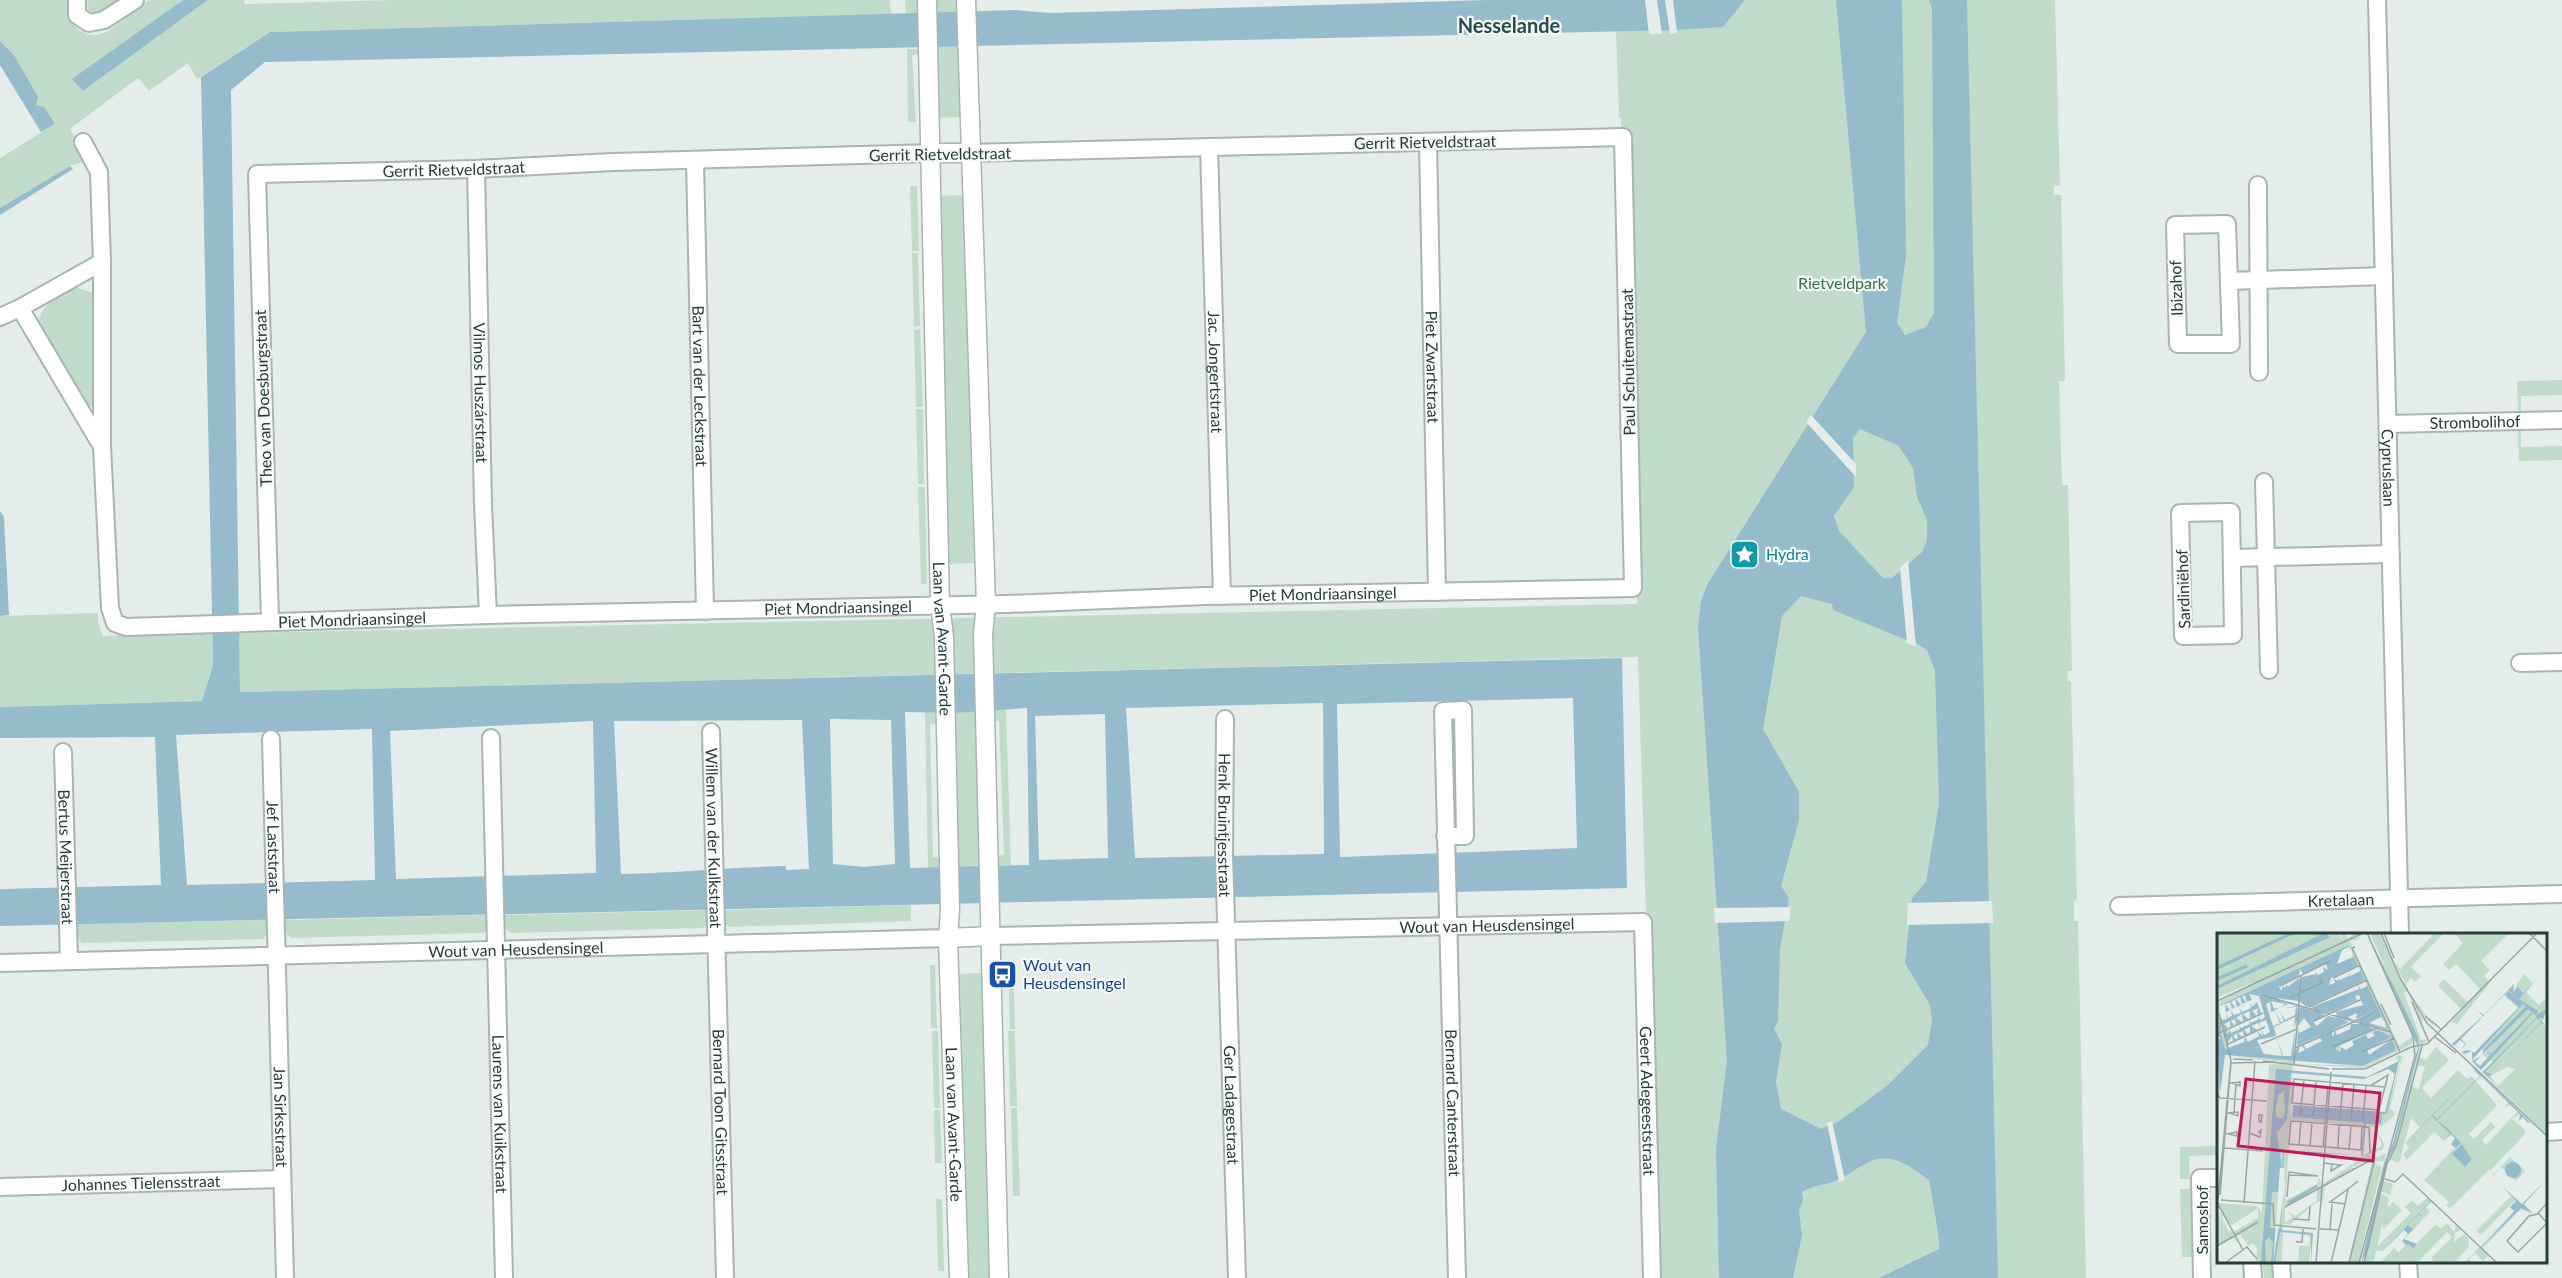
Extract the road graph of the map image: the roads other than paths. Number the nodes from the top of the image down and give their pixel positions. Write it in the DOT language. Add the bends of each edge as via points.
graph roads {
  1 [pos="77,0"];
  2 [pos="135,0"];
  3 [pos="2377,0"];
  4 [pos="966,5"];
  5 [pos="927,6"];
  6 [pos="1623,137"];
  7 [pos="83,142"];
  8 [pos="1428,142"];
  9 [pos="1209,147"];
  10 [pos="932,153"];
  11 [pos="970,153"];
  12 [pos="695,160"];
  13 [pos="476,169"];
  14 [pos="257,174"];
  15 [pos="2258,185"];
  16 [pos="102,262"];
  17 [pos="2384,276"];
  18 [pos="2259,279"];
  19 [pos="2229,281"];
  20 [pos="20,308"];
  21 [pos="0,317"];
  22 [pos="2259,372"];
  23 [pos="2562,420"];
  24 [pos="2388,424"];
  25 [pos="102,446"];
  26 [pos="2264,482"];
  27 [pos="2391,554"];
  28 [pos="2232,558"];
  29 [pos="2266,558"];
  30 [pos="1633,588"];
  31 [pos="1437,592"];
  32 [pos="1222,596"];
  33 [pos="986,604"];
  34 [pos="940,605"];
  35 [pos="705,611"];
  36 [pos="488,615"];
  37 [pos="270,621"];
  38 [pos="2562,662"];
  39 [pos="2520,663"];
  40 [pos="2269,670"];
  41 [pos="1225,719"];
  42 [pos="711,732"];
  43 [pos="491,738"];
  44 [pos="271,739"];
  45 [pos="63,752"];
  46 [pos="1445,836"];
  47 [pos="2562,894"];
  48 [pos="2399,898"];
  49 [pos="2119,906"];
  50 [pos="1643,922"];
  51 [pos="1448,927"];
  52 [pos="1228,931"];
  53 [pos="2400,933"];
  54 [pos="992,936"];
  55 [pos="948,939"];
  56 [pos="715,944"];
  57 [pos="496,950"];
  58 [pos="276,956"];
  59 [pos="69,960"];
  60 [pos="0,963"];
  61 [pos="2562,1131"];
  62 [pos="2547,1132"];
  63 [pos="2217,1178"];
  64 [pos="282,1179"];
  65 [pos="0,1187"];
  66 [pos="2252,1263"];
  67 [pos="2281,1263"];
  68 [pos="2408,1263"];
  69 [pos="285,1278"];
  70 [pos="504,1278"];
  71 [pos="724,1278"];
  72 [pos="959,1278"];
  73 [pos="999,1278"];
  74 [pos="1237,1278"];
  75 [pos="1457,1278"];
  76 [pos="1652,1278"];
  77 [pos="2202,1278"];
  78 [pos="2253,1278"];
  79 [pos="2282,1278"];
  80 [pos="2409,1278"];
  1 -- 2 [label="street" via="77,15 92,23 110,17"];
  3 -- 17 [label="street, Cypruslaan"];
  4 -- 11 [label="street"];
  5 -- 10 [label="street, Laan van Avant-Garde"];
  6 -- 8 [label="street, Gerrit Rietveldstraat"];
  6 -- 30 [label="street, Paul Schuitemastraat"];
  7 -- 16 [label="street" via="99,172"];
  8 -- 9 [label="street, Gerrit Rietveldstraat"];
  8 -- 31 [label="street, Piet Zwartstraat"];
  9 -- 11 [label="street, Gerrit Rietveldstraat"];
  9 -- 32 [label="street, Jac. Jongertstraat"];
  10 -- 11 [label="street, Gerrit Rietveldstraat"];
  10 -- 12 [label="street, Gerrit Rietveldstraat"];
  10 -- 34 [label="street, Laan van Avant-Garde"];
  11 -- 33 [label="street"];
  12 -- 13 [label="street, Gerrit Rietveldstraat"];
  12 -- 35 [label="street, Bart van der Leckstraat"];
  13 -- 14 [label="street, Gerrit Rietveldstraat"];
  13 -- 36 [label="street, Vilmos Huszárstraat"];
  14 -- 37 [label="street, Theo van Doesburgstraat"];
  15 -- 18 [label="street"];
  16 -- 20 [label="street"];
  16 -- 25 [label="street"];
  17 -- 18 [label="street"];
  17 -- 24 [label="street, Cypruslaan"];
  18 -- 19 [label="street"];
  18 -- 22 [label="street"];
  19 -- 19 [label="street, Ibizahof" via="2227,224 2175,225 2178,344 2231,344"];
  20 -- 21 [label="street"];
  20 -- 25 [label="street"];
  23 -- 24 [label="street, Strombolihof"];
  24 -- 27 [label="street, Cypruslaan"];
  25 -- 37 [label="street, Piet Mondriaansingel" via="110,608 116,623 137,628"];
  26 -- 29 [label="street"];
  27 -- 29 [label="street"];
  27 -- 48 [label="street, Cypruslaan"];
  28 -- 28 [label="street, Sardiniëhof" via="2230,512 2180,513 2183,636 2233,635"];
  28 -- 29 [label="street"];
  29 -- 40 [label="street"];
  30 -- 31 [label="street, Piet Mondriaansingel"];
  31 -- 32 [label="street, Piet Mondriaansingel"];
  32 -- 33 [label="street, Piet Mondriaansingel"];
  33 -- 34 [label="street, Piet Mondriaansingel"];
  33 -- 54 [label="street" via="983,634"];
  34 -- 35 [label="street, Piet Mondriaansingel"];
  34 -- 55 [label="street, Laan van Avant-Garde" via="946,712"];
  35 -- 36 [label="street, Piet Mondriaansingel"];
  36 -- 37 [label="street, Piet Mondriaansingel"];
  38 -- 39 [label="street"];
  41 -- 52 [label="street, Henk Bruintjesstraat"];
  42 -- 56 [label="street, Willem van der Kulkstraat"];
  43 -- 57 [label="street, Laurens van Kuikstraat"];
  44 -- 58 [label="street, Jef Laststraat"];
  45 -- 59 [label="street, Bertus Meijerstraat"];
  46 -- 46 [label="street, Bernard Canterstraat" via="1465,836 1463,710 1443,711"];
  46 -- 51 [label="street, Bernard Canterstraat"];
  47 -- 48 [label="street, Kretalaan"];
  48 -- 49 [label="street, Kretalaan"];
  48 -- 53 [label="street, Cypruslaan"];
  50 -- 51 [label="street, Wout van Heusdensingel"];
  50 -- 76 [label="street, Geert Adegeeststraat"];
  51 -- 52 [label="street, Wout van Heusdensingel"];
  51 -- 75 [label="street, Bernard Canterstraat"];
  52 -- 54 [label="street, Wout van Heusdensingel"];
  52 -- 74 [label="street, Ger Ladagestraat"];
  54 -- 55 [label="street, Wout van Heusdensingel"];
  54 -- 73 [label="street"];
  55 -- 56 [label="street, Wout van Heusdensingel"];
  55 -- 72 [label="street, Laan van Avant-Garde"];
  56 -- 57 [label="street, Wout van Heusdensingel"];
  56 -- 71 [label="street, Bernard Toon Gitsstraat"];
  57 -- 58 [label="street, Wout van Heusdensingel"];
  57 -- 70 [label="street, Laurens van Kuikstraat"];
  58 -- 59 [label="street, Wout van Heusdensingel"];
  58 -- 64 [label="street, Jan Sirksstraat"];
  59 -- 60 [label="street, Wout van Heusdensingel"];
  61 -- 62 [label="street"];
  63 -- 77 [label="street, Samoshof" via="2200,1178"];
  64 -- 65 [label="street, Johannes Tielensstraat"];
  64 -- 69 [label="street, Jan Sirksstraat"];
  66 -- 78 [label="street"];
  67 -- 79 [label="street"];
  68 -- 80 [label="street"];
}
